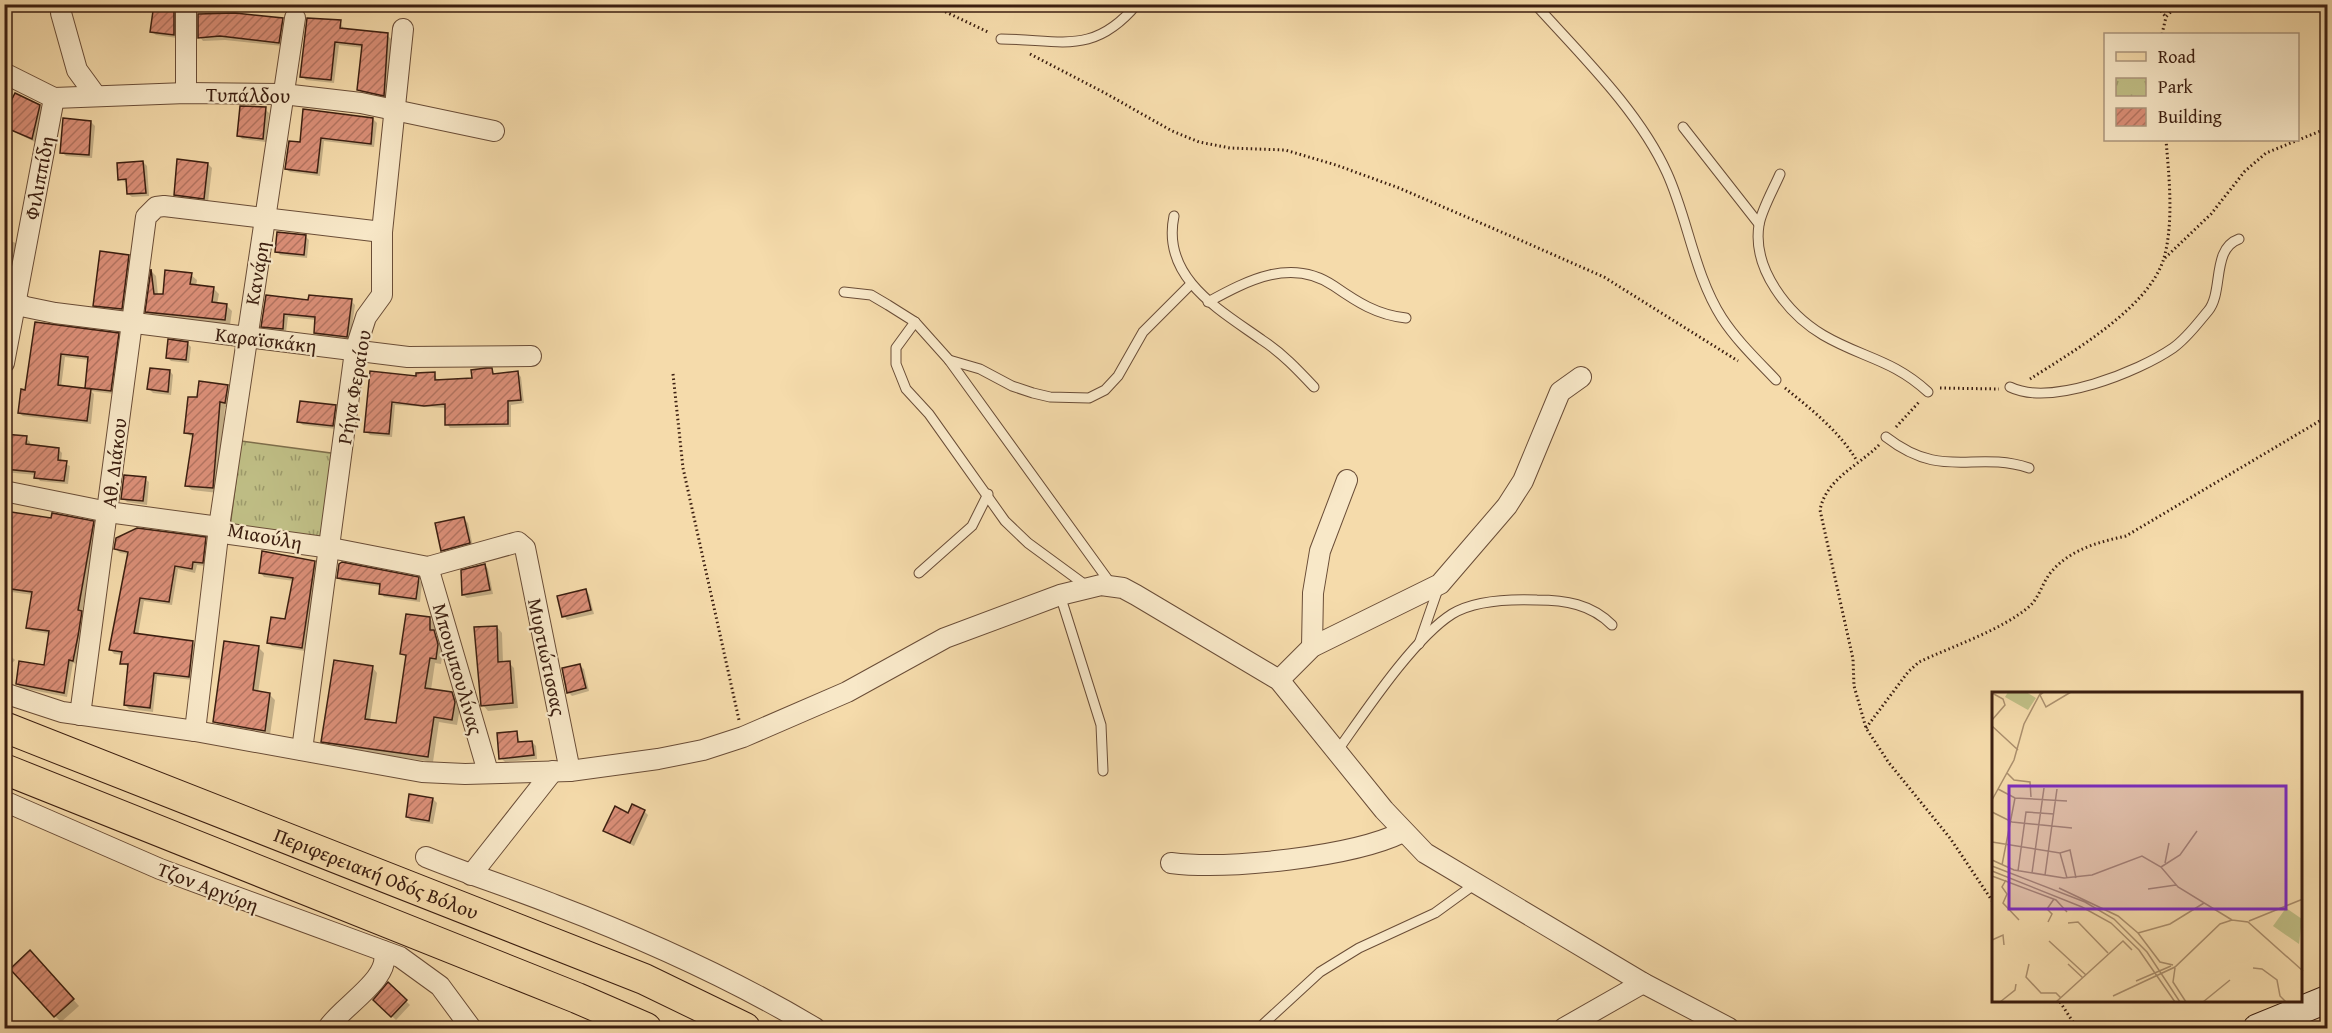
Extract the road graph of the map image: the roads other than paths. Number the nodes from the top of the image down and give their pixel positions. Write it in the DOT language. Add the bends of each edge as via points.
graph roads {
  1 [pos="186,4"];
  2 [pos="1137,4"];
  3 [pos="1535,4"];
  4 [pos="61,13"];
  5 [pos="295,18"];
  6 [pos="403,29"];
  7 [pos="1001,39"];
  8 [pos="4,73"];
  9 [pos="186,93"];
  10 [pos="283,94"];
  11 [pos="96,96"];
  12 [pos="54,98"];
  13 [pos="394,109"];
  14 [pos="1683,127"];
  15 [pos="494,130"];
  16 [pos="1780,174"];
  17 [pos="266,216"];
  18 [pos="1174,216"];
  19 [pos="1759,224"];
  20 [pos="382,232"];
  21 [pos="2239,239"];
  22 [pos="1190,285"];
  23 [pos="844,292"];
  24 [pos="10,300"];
  25 [pos="1208,302"];
  26 [pos="1406,318"];
  27 [pos="915,322"];
  28 [pos="132,324"];
  29 [pos="246,337"];
  30 [pos="355,351"];
  31 [pos="531,356"];
  32 [pos="949,360"];
  33 [pos="4,363"];
  34 [pos="1581,377"];
  35 [pos="1776,380"];
  36 [pos="1314,387"];
  37 [pos="2010,387"];
  38 [pos="1928,392"];
  39 [pos="1886,437"];
  40 [pos="2029,468"];
  41 [pos="1347,480"];
  42 [pos="4,491"];
  43 [pos="988,495"];
  44 [pos="108,512"];
  45 [pos="219,527"];
  46 [pos="522,544"];
  47 [pos="331,548"];
  48 [pos="428,567"];
  49 [pos="919,573"];
  50 [pos="1440,584"];
  51 [pos="1112,585"];
  52 [pos="1089,588"];
  53 [pos="1060,595"];
  54 [pos="1612,625"];
  55 [pos="1418,646"];
  56 [pos="1312,647"];
  57 [pos="1279,680"];
  58 [pos="4,693"];
  59 [pos="80,715"];
  60 [pos="4,728"];
  61 [pos="195,731"];
  62 [pos="302,750"];
  63 [pos="1338,750"];
  64 [pos="4,769"];
  65 [pos="561,771"];
  66 [pos="1103,771"];
  67 [pos="488,772"];
  68 [pos="4,801"];
  69 [pos="1403,832"];
  70 [pos="426,857"];
  71 [pos="1171,863"];
  72 [pos="471,875"];
  73 [pos="1475,884"];
  74 [pos="383,951"];
  75 [pos="1643,983"];
  76 [pos="2328,999"];
  77 [pos="328,1029"];
  78 [pos="471,1029"];
  79 [pos="645,1029"];
  80 [pos="745,1029"];
  81 [pos="815,1029"];
  82 [pos="1259,1029"];
  83 [pos="1564,1029"];
  84 [pos="1729,1029"];
  85 [pos="2258,1029"];
  1 -- 9 [label="street"];
  2 -- 7 [label="lane" via="1104,33 1072,44"];
  3 -- 35 [label="lane" via="1593,69 1654,148 1722,317"];
  4 -- 11 [label="street" via="77,70"];
  5 -- 10 [label="street, Κανάρη"];
  6 -- 13 [label="street, Ρήγα Φεραίου"];
  8 -- 12 [label="street, Τυπάλδου"];
  9 -- 10 [label="street, Τυπάλδου"];
  9 -- 11 [label="street, Τυπάλδου"];
  10 -- 13 [label="street, Τυπάλδου"];
  10 -- 17 [label="street, Κανάρη"];
  11 -- 12 [label="street, Τυπάλδου"];
  12 -- 24 [label="street, Φιλιππίδη"];
  13 -- 15 [label="street, Τυπάλδου"];
  13 -- 20 [label="street, Ρήγα Φεραίου"];
  14 -- 19 [label="lane"];
  16 -- 19 [label="lane"];
  17 -- 20 [label="street"];
  17 -- 28 [label="street, Αθ. Διάκου" via="164,206 150,212 146,217"];
  17 -- 29 [label="street, Κανάρη"];
  18 -- 22 [label="lane" via="1173,243"];
  19 -- 38 [label="lane" via="1759,247 1766,274 1793,311 1822,335 1891,364"];
  20 -- 30 [label="street, Ρήγα Φεραίου" via="382,298 366,317"];
  21 -- 37 [label="lane" via="2228,246 2224,255 2213,304 2175,347 2143,367 2062,393 2022,393"];
  22 -- 25 [label="lane"];
  22 -- 32 [label="lane" via="1143,332 1119,376 1105,390 1089,398 1050,398"];
  23 -- 27 [label="lane" via="871,295"];
  24 -- 28 [label="street, Καραϊσκάκη" via="55,313"];
  24 -- 33 [label="street, Φιλιππίδη"];
  25 -- 26 [label="lane" via="1248,282 1297,271 1322,280 1376,312"];
  25 -- 36 [label="lane" via="1278,352"];
  27 -- 32 [label="lane"];
  27 -- 43 [label="lane" via="896,348 896,364 906,388"];
  28 -- 29 [label="street, Καραϊσκάκη"];
  28 -- 44 [label="street, Αθ. Διάκου"];
  29 -- 30 [label="street, Καραϊσκάκη"];
  29 -- 45 [label="street, Κανάρη"];
  30 -- 31 [label="street, Καραϊσκάκη" via="428,358"];
  30 -- 47 [label="street, Ρήγα Φεραίου"];
  32 -- 51 [label="lane"];
  34 -- 50 [label="street" via="1560,392 1523,481 1507,506"];
  39 -- 40 [label="lane" via="1925,460"];
  41 -- 56 [label="street" via="1320,551 1313,593"];
  42 -- 44 [label="street, Μιαούλη"];
  43 -- 49 [label="lane" via="972,526"];
  43 -- 52 [label="lane" via="1005,521 1028,543"];
  44 -- 45 [label="street, Μιαούλη"];
  44 -- 59 [label="street, Αθ. Διάκου"];
  45 -- 47 [label="street, Μιαούλη" via="230,534"];
  45 -- 61 [label="street, Κανάρη"];
  46 -- 48 [label="street, Μιαούλη" via="514,541"];
  46 -- 65 [label="street, Μυρτιώτισσας"];
  47 -- 48 [label="street, Μιαούλη"];
  47 -- 62 [label="street, Ρήγα Φεραίου"];
  48 -- 67 [label="street, Μπουμπουλίνας"];
  50 -- 55 [label="lane"];
  50 -- 56 [label="street"];
  51 -- 52 [label="street"];
  51 -- 57 [label="street" via="1130,591"];
  52 -- 53 [label="street"];
  53 -- 65 [label="street" via="945,638 847,692 742,737 658,759"];
  53 -- 66 [label="lane" via="1101,725"];
  54 -- 55 [label="lane" via="1587,608 1564,600 1503,601 1454,613"];
  55 -- 63 [label="lane"];
  56 -- 57 [label="street"];
  57 -- 63 [label="street"];
  58 -- 59 [label="street"];
  59 -- 61 [label="street"];
  60 -- 80 [label="main road, Περιφερειακή Οδός Βόλου" via="644,979"];
  61 -- 62 [label="street"];
  62 -- 67 [label="street" via="422,772"];
  63 -- 69 [label="street"];
  64 -- 79 [label="main road, Περιφερειακή Οδός Βόλου" via="567,994"];
  65 -- 67 [label="street"];
  65 -- 72 [label="street"];
  68 -- 74 [label="street, Τζον Αργύρη" via="160,869"];
  69 -- 71 [label="street" via="1389,839 1299,858 1200,867"];
  69 -- 73 [label="street" via="1425,853"];
  70 -- 72 [label="street"];
  72 -- 81 [label="street" via="640,940 738,986"];
  73 -- 75 [label="street"];
  73 -- 82 [label="lane" via="1435,913 1359,948 1320,972"];
  74 -- 77 [label="street" via="385,961 380,975"];
  74 -- 78 [label="street, Τζον Αργύρη" via="414,965 440,986"];
  75 -- 83 [label="street"];
  75 -- 84 [label="street"];
  76 -- 85 [label="street"];
}
